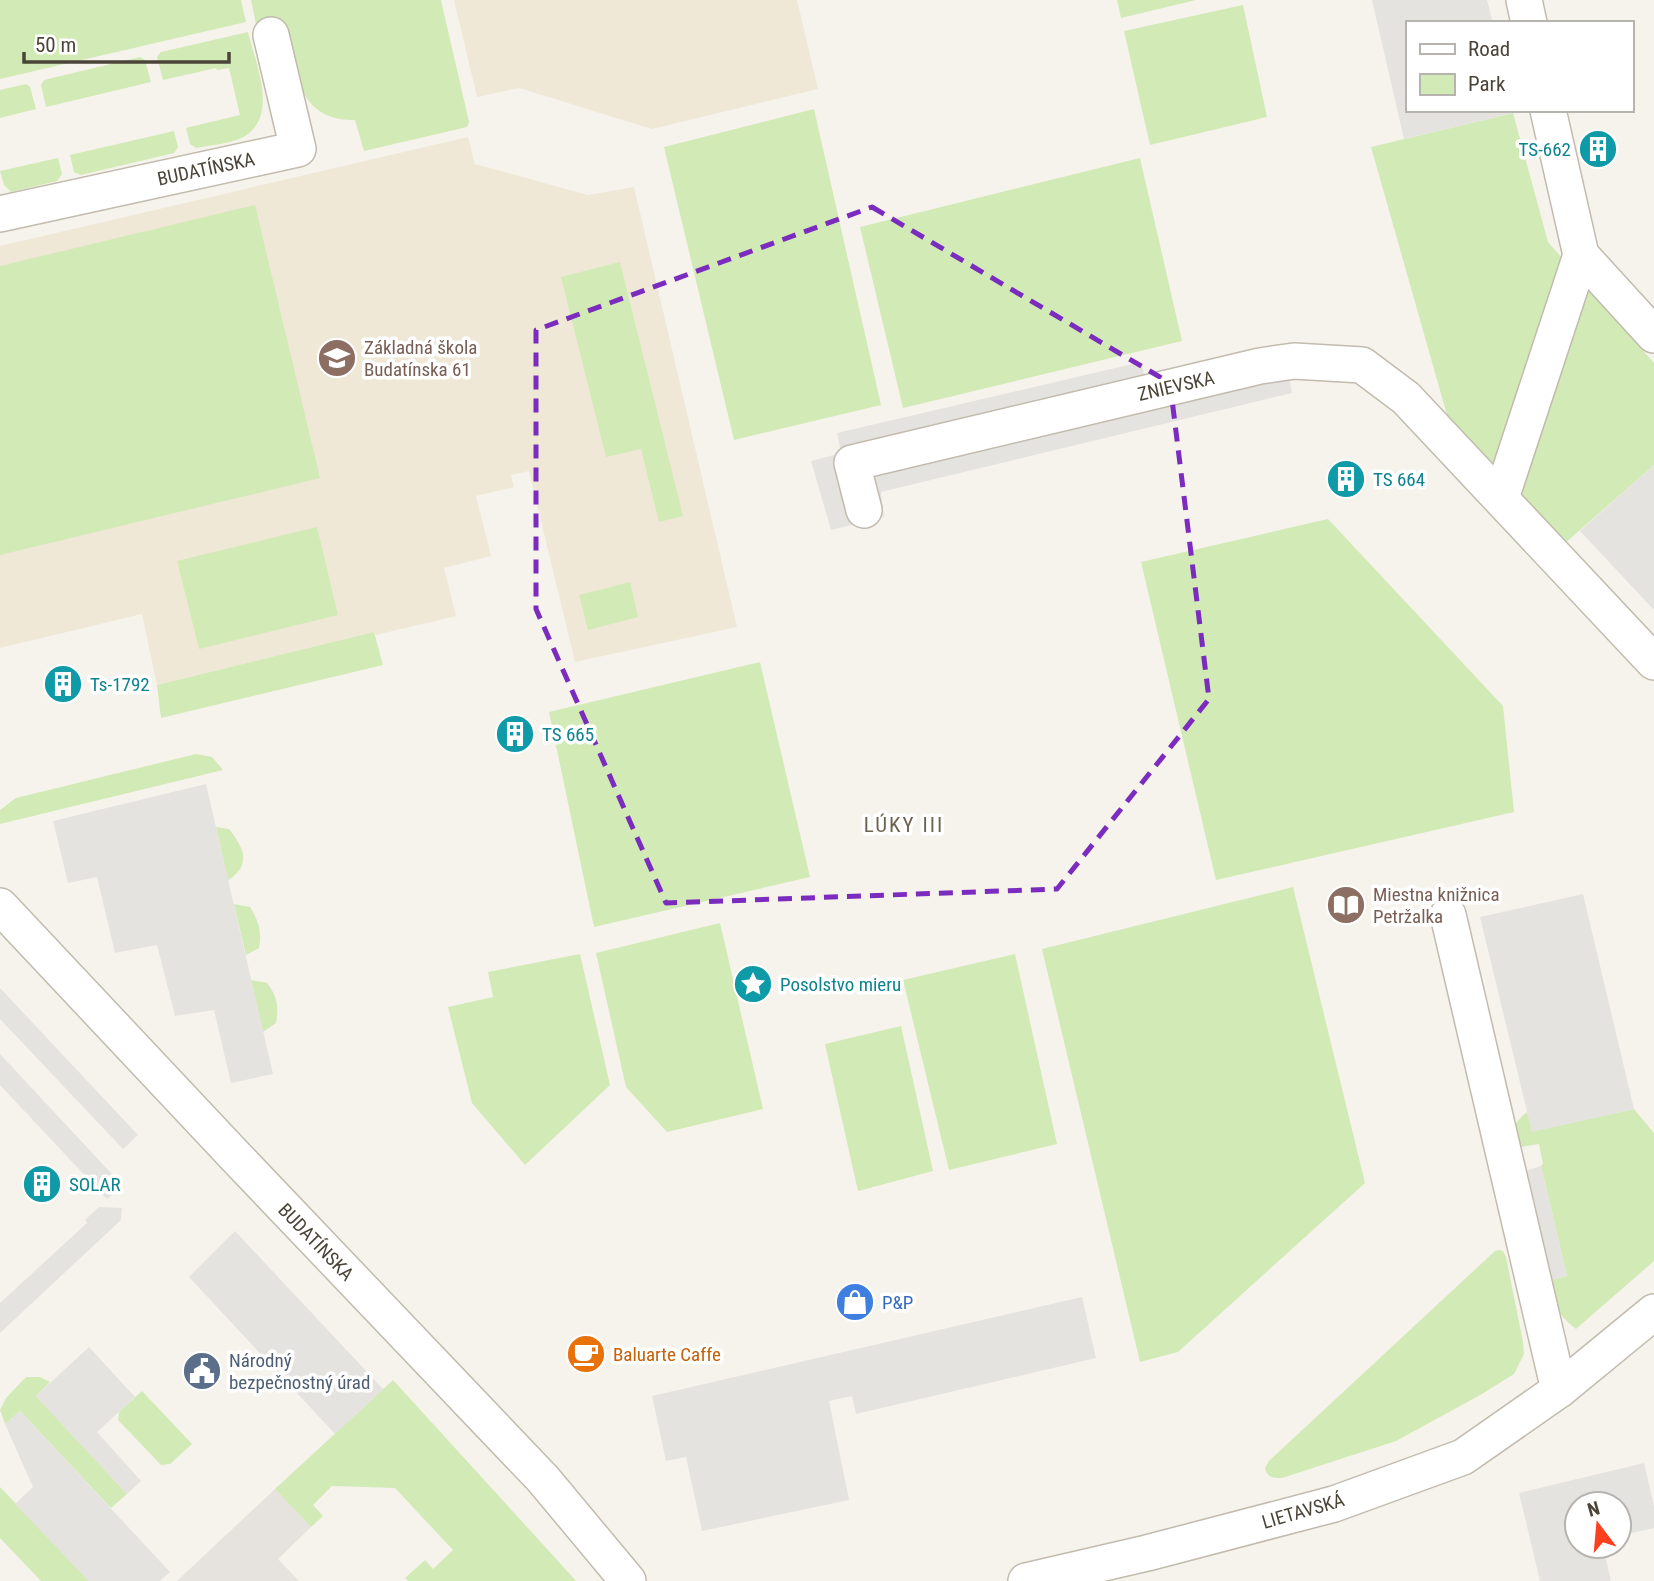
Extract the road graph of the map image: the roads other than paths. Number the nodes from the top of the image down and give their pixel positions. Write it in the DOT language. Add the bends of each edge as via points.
graph roads {
  1 [pos="1524,0"];
  2 [pos="1529,21"];
  3 [pos="271,35"];
  4 [pos="1548,112"];
  5 [pos="0,214"];
  6 [pos="1581,255"];
  7 [pos="1654,335"];
  8 [pos="1500,498"];
  9 [pos="864,510"];
  10 [pos="1654,662"];
  11 [pos="0,906"];
  12 [pos="1448,915"];
  13 [pos="1654,1312"];
  14 [pos="1559,1390"];
  15 [pos="605,1554"];
  16 [pos="628,1581"];
  17 [pos="652,1581"];
  18 [pos="1026,1581"];
  1 -- 2 [label="street"];
  3 -- 5 [label="street, BUDATÍNSKA" via="298,149"];
  4 -- 6 [label="street"];
  6 -- 7 [label="street"];
  6 -- 8 [label="street"];
  8 -- 9 [label="street, ZNIEVSKA" via="1406,398 1362,365 1294,361 852,463"];
  8 -- 10 [label="street, ZNIEVSKA"];
  11 -- 15 [label="street, BUDATÍNSKA" via="543,1479"];
  12 -- 14 [label="street"];
  13 -- 14 [label="street, LIETAVSKÁ"];
  14 -- 18 [label="street, LIETAVSKÁ" via="1463,1457 1334,1504"];
  15 -- 16 [label="street, BUDATÍNSKA"];
  15 -- 17 [label="street"];
}
